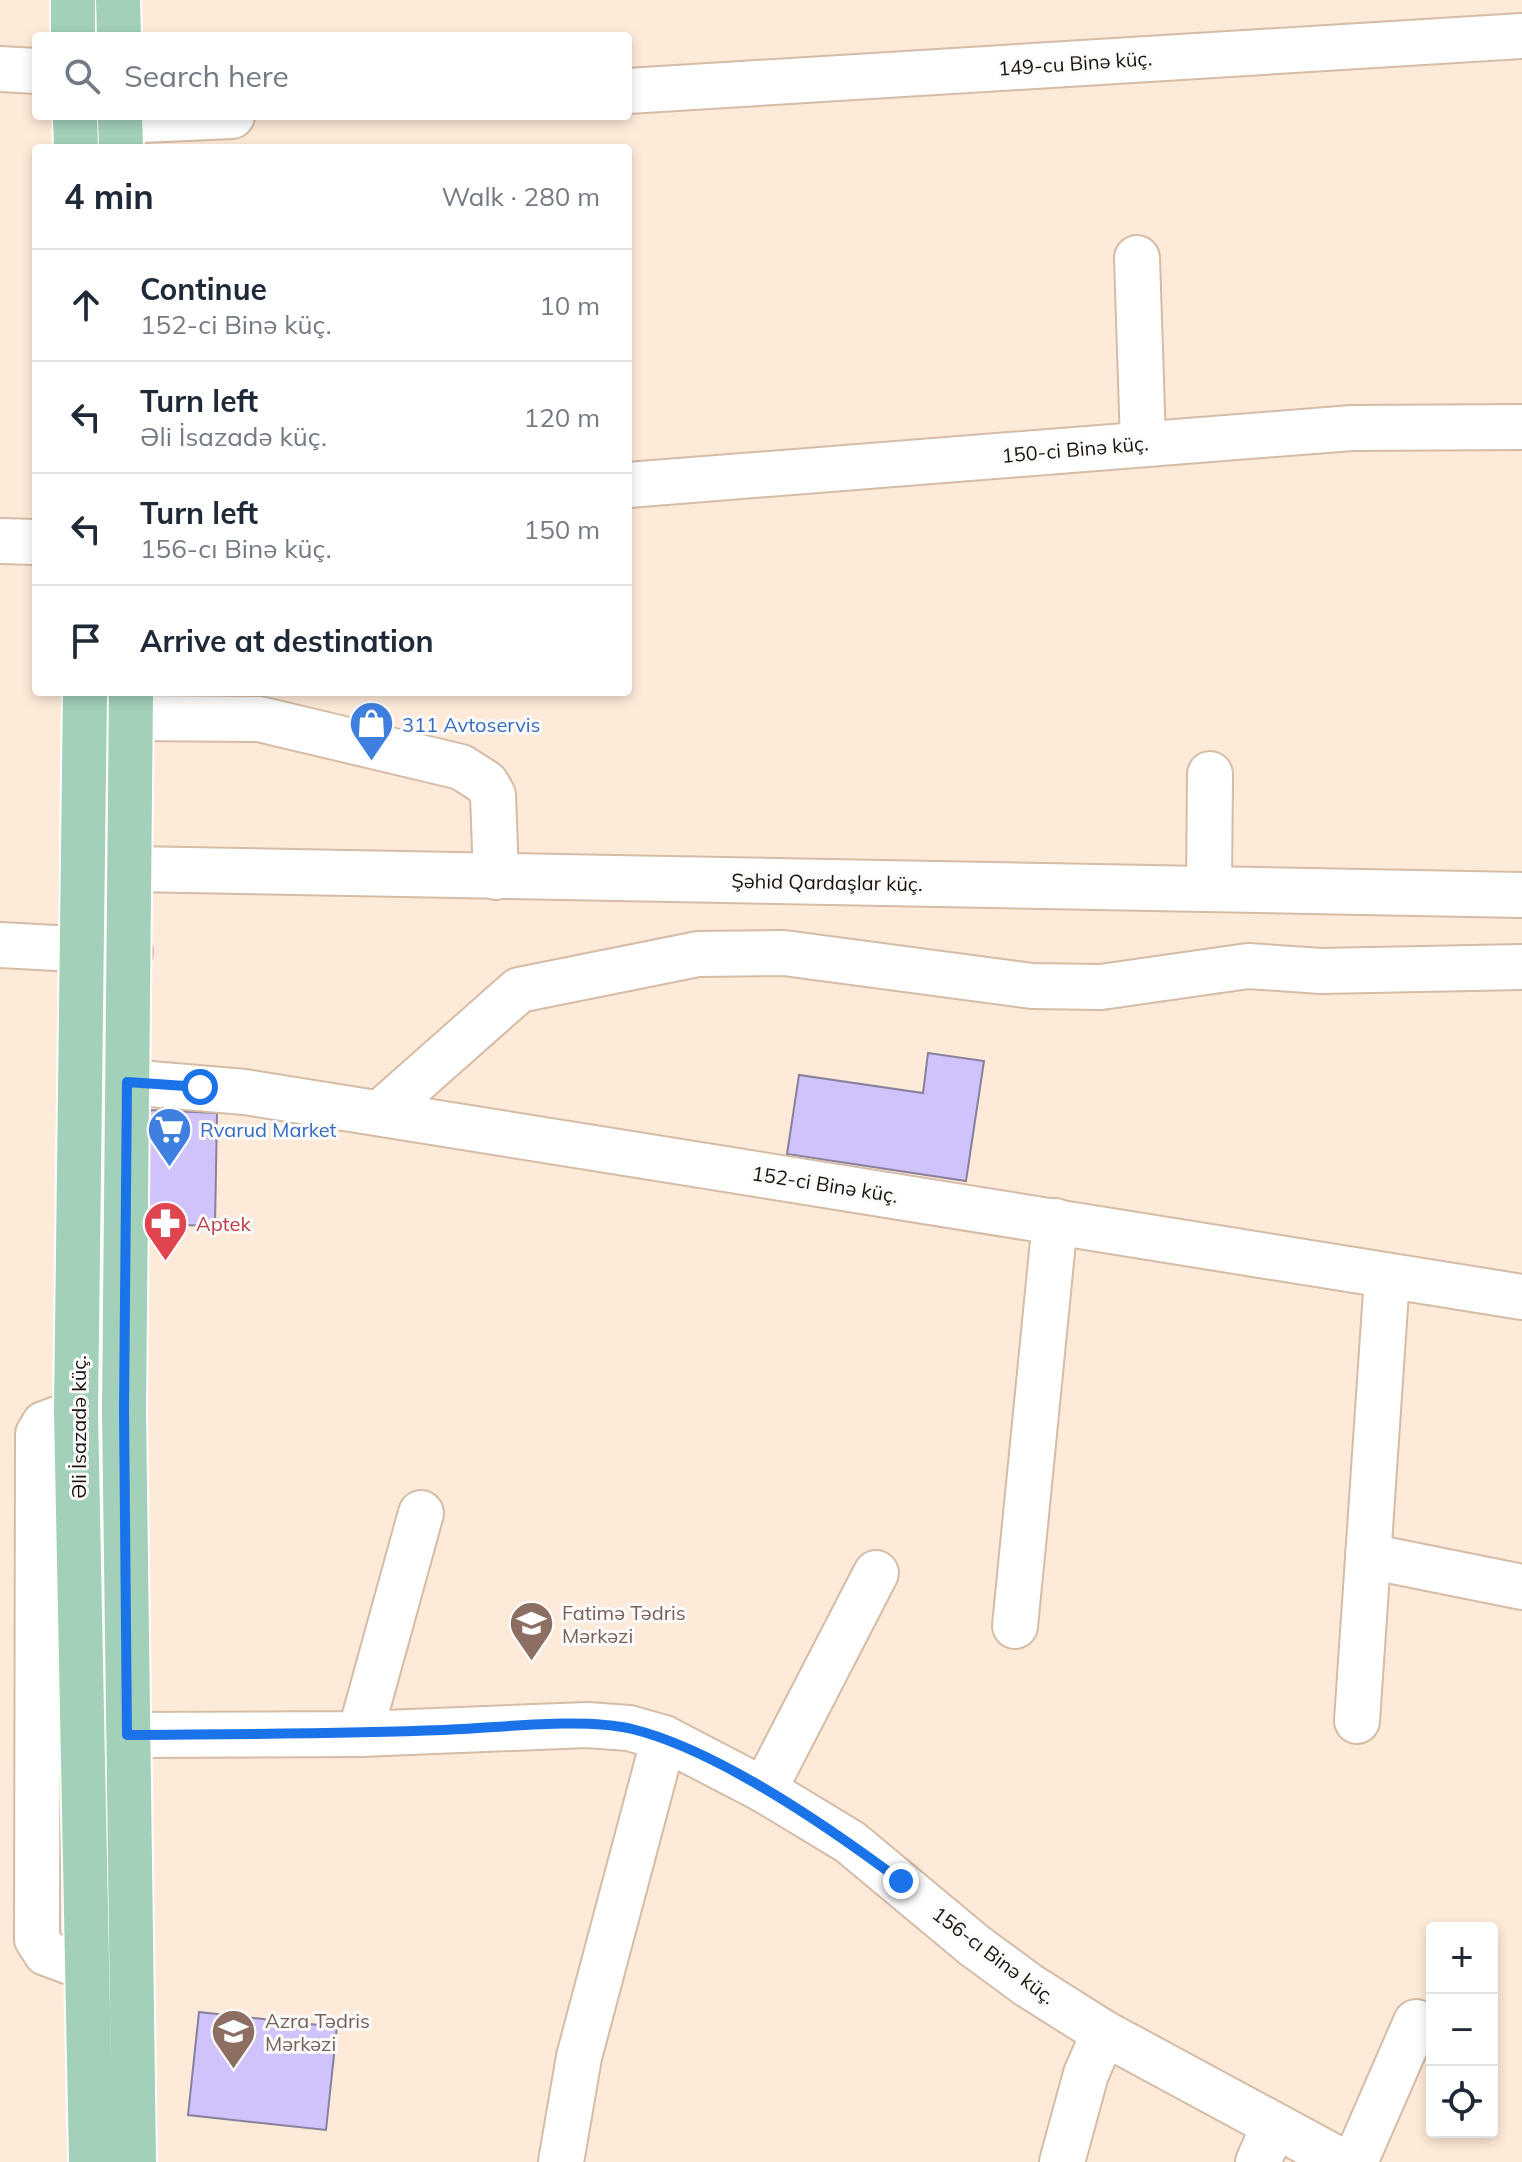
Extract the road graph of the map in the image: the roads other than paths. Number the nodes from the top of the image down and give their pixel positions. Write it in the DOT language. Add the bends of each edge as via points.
graph roads {
  1 [pos="73,0"];
  2 [pos="118,0"];
  3 [pos="73,32"];
  4 [pos="119,32"];
  5 [pos="1522,36"];
  6 [pos="0,69"];
  7 [pos="32,71"];
  8 [pos="632,91"];
  9 [pos="75,120"];
  10 [pos="195,120"];
  11 [pos="121,128"];
  12 [pos="76,144"];
  13 [pos="1137,258"];
  14 [pos="1522,427"];
  15 [pos="1143,443"];
  16 [pos="632,485"];
  17 [pos="0,541"];
  18 [pos="32,542"];
  19 [pos="85,696"];
  20 [pos="131,705"];
  21 [pos="1210,774"];
  22 [pos="85,868"];
  23 [pos="131,869"];
  24 [pos="496,877"];
  25 [pos="1209,888"];
  26 [pos="1522,895"];
  27 [pos="0,945"];
  28 [pos="84,950"];
  29 [pos="130,952"];
  30 [pos="1522,967"];
  31 [pos="127,1082"];
  32 [pos="380,1113"];
  33 [pos="1055,1221"];
  34 [pos="1387,1277"];
  35 [pos="1522,1297"];
  36 [pos="421,1513"];
  37 [pos="1368,1556"];
  38 [pos="876,1573"];
  39 [pos="1522,1587"];
  40 [pos="1015,1626"];
  41 [pos="1357,1721"];
  42 [pos="360,1734"];
  43 [pos="127,1735"];
  44 [pos="664,1738"];
  45 [pos="764,1790"];
  46 [pos="1416,2022"];
  47 [pos="1104,2033"];
  48 [pos="1266,2144"];
  49 [pos="91,2162"];
  50 [pos="134,2162"];
  51 [pos="561,2162"];
  52 [pos="1062,2162"];
  53 [pos="1343,2162"];
  54 [pos="1355,2162"];
  1 -- 3 [label="main road"];
  2 -- 4 [label="main road"];
  5 -- 8 [label="street, 149-cu Binə küç."];
  6 -- 7 [label="street"];
  9 -- 12 [label="main road"];
  10 -- 11 [label="street"];
  13 -- 15 [label="street"];
  14 -- 15 [label="street, 150-ci Binə küç." via="1352,428"];
  15 -- 16 [label="street, 150-ci Binə küç."];
  17 -- 18 [label="street"];
  19 -- 22 [label="main road, Əli İsazadə küç."];
  20 -- 23 [label="main road"];
  20 -- 24 [label="street" via="259,719 461,767 486,783 493,795"];
  21 -- 25 [label="street"];
  22 -- 23 [label="main road"];
  22 -- 28 [label="main road, Əli İsazadə küç."];
  23 -- 24 [label="street, Şəhid Qardaşlar küç."];
  23 -- 29 [label="main road"];
  24 -- 25 [label="street, Şəhid Qardaşlar küç."];
  25 -- 26 [label="street, Şəhid Qardaşlar küç."];
  27 -- 28 [label="street"];
  28 -- 29 [label="street"];
  28 -- 49 [label="main road, Əli İsazadə küç." via="76,1412"];
  29 -- 31 [label="main road"];
  30 -- 32 [label="street" via="1321,971 1248,966 1101,987 1046,986 784,953 698,954 519,990"];
  31 -- 32 [label="street, 152-ci Binə küç." via="245,1092"];
  31 -- 43 [label="main road"];
  32 -- 33 [label="street, 152-ci Binə küç."];
  33 -- 34 [label="street, 152-ci Binə küç."];
  33 -- 40 [label="street"];
  34 -- 35 [label="street, 152-ci Binə küç."];
  34 -- 37 [label="street"];
  36 -- 42 [label="street"];
  37 -- 39 [label="street"];
  37 -- 41 [label="street"];
  38 -- 45 [label="street"];
  42 -- 43 [label="street, 156-cı Binə küç."];
  42 -- 44 [label="street, 156-cı Binə küç." via="587,1725 629,1728"];
  43 -- 50 [label="main road"];
  44 -- 45 [label="street, 156-cı Binə küç."];
  44 -- 51 [label="street" via="579,2057"];
  45 -- 47 [label="street, 156-cı Binə küç." via="850,1842 985,1954"];
  46 -- 54 [label="street"];
  47 -- 48 [label="street, 156-cı Binə küç."];
  47 -- 52 [label="street" via="1086,2074"];
  48 -- 53 [label="street, 156-cı Binə küç."];
}
